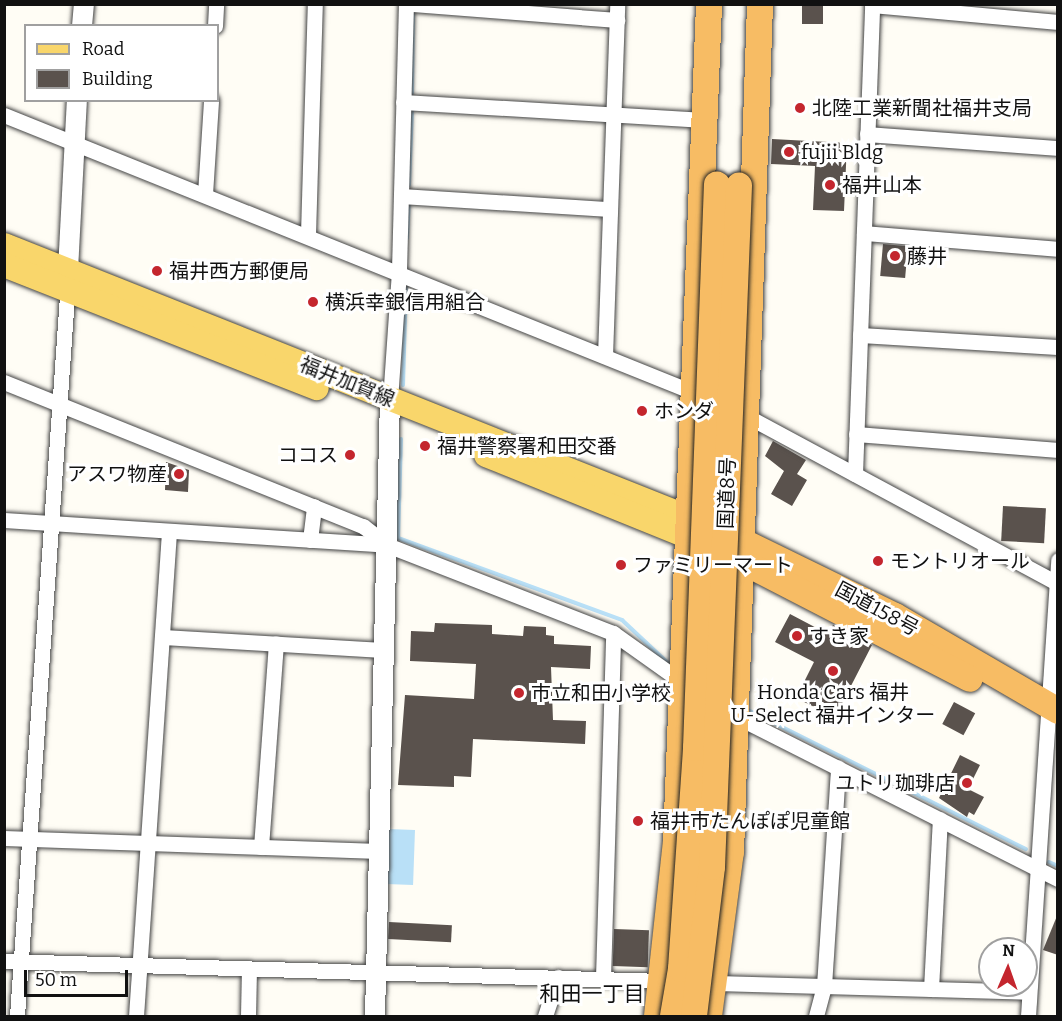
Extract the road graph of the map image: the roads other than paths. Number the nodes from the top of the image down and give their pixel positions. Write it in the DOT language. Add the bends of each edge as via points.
graph roads {
  1 [pos="84,4"];
  2 [pos="216,4"];
  3 [pos="315,4"];
  4 [pos="406,4"];
  5 [pos="413,4"];
  6 [pos="709,4"];
  7 [pos="723,4"];
  8 [pos="745,4"];
  9 [pos="760,4"];
  10 [pos="872,5"];
  11 [pos="982,10"];
  12 [pos="617,12"];
  13 [pos="1058,22"];
  14 [pos="82,24"];
  15 [pos="215,24"];
  16 [pos="77,102"];
  17 [pos="211,102"];
  18 [pos="403,102"];
  19 [pos="4,115"];
  20 [pos="614,115"];
  21 [pos="704,120"];
  22 [pos="867,134"];
  23 [pos="74,143"];
  24 [pos="1058,148"];
  25 [pos="728,185"];
  26 [pos="205,194"];
  27 [pos="400,196"];
  28 [pos="610,209"];
  29 [pos="864,233"];
  30 [pos="308,234"];
  31 [pos="4,245"];
  32 [pos="1058,249"];
  33 [pos="4,265"];
  34 [pos="399,270"];
  35 [pos="68,280"];
  36 [pos="860,334"];
  37 [pos="1058,347"];
  38 [pos="605,356"];
  39 [pos="4,382"];
  40 [pos="693,392"];
  41 [pos="59,403"];
  42 [pos="389,408"];
  43 [pos="746,415"];
  44 [pos="856,435"];
  45 [pos="1058,450"];
  46 [pos="855,474"];
  47 [pos="314,507"];
  48 [pos="4,520"];
  49 [pos="51,523"];
  50 [pos="690,528"];
  51 [pos="169,531"];
  52 [pos="310,540"];
  53 [pos="387,545"];
  54 [pos="741,550"];
  55 [pos="1058,560"];
  56 [pos="1057,584"];
  57 [pos="613,633"];
  58 [pos="162,637"];
  59 [pos="276,644"];
  60 [pos="384,650"];
  61 [pos="682,682"];
  62 [pos="1052,715"];
  63 [pos="735,716"];
  64 [pos="838,768"];
  65 [pos="940,819"];
  66 [pos="4,838"];
  67 [pos="29,839"];
  68 [pos="148,843"];
  69 [pos="261,847"];
  70 [pos="379,851"];
  71 [pos="1037,869"];
  72 [pos="1058,879"];
  73 [pos="1033,937"];
  74 [pos="4,961"];
  75 [pos="21,962"];
  76 [pos="140,966"];
  77 [pos="249,970"];
  78 [pos="376,974"];
  79 [pos="558,977"];
  80 [pos="603,978"];
  81 [pos="664,981"];
  82 [pos="716,983"];
  83 [pos="824,986"];
  84 [pos="931,989"];
  85 [pos="978,990"];
  86 [pos="1029,997"];
  87 [pos="17,1017"];
  88 [pos="136,1017"];
  89 [pos="248,1017"];
  90 [pos="375,1017"];
  91 [pos="545,1017"];
  92 [pos="657,1017"];
  93 [pos="673,1017"];
  94 [pos="694,1017"];
  95 [pos="709,1017"];
  96 [pos="816,1017"];
  97 [pos="1028,1017"];
  1 -- 14 [label="street"];
  2 -- 15 [label="street"];
  3 -- 30 [label="street"];
  4 -- 18 [label="street"];
  5 -- 12 [label="street"];
  6 -- 21 [label="highway"];
  7 -- 25 [label="highway, 国道8号"];
  8 -- 25 [label="highway, 国道8号"];
  9 -- 43 [label="highway"];
  10 -- 11 [label="street"];
  10 -- 22 [label="street"];
  11 -- 13 [label="street"];
  12 -- 20 [label="street"];
  16 -- 23 [label="street"];
  17 -- 26 [label="street"];
  18 -- 20 [label="street"];
  18 -- 27 [label="street"];
  19 -- 23 [label="street"];
  20 -- 21 [label="street"];
  20 -- 28 [label="street"];
  21 -- 40 [label="highway"];
  22 -- 24 [label="street"];
  22 -- 29 [label="street"];
  23 -- 26 [label="street"];
  23 -- 35 [label="street"];
  25 -- 93 [label="highway, 国道8号, bridge" via="696,748 681,969"];
  25 -- 94 [label="highway, 国道8号, bridge" via="712,867"];
  26 -- 30 [label="street"];
  27 -- 28 [label="street"];
  27 -- 34 [label="street"];
  28 -- 38 [label="street"];
  29 -- 32 [label="street"];
  29 -- 36 [label="street"];
  30 -- 34 [label="street"];
  31 -- 35 [label="main road, 福井加賀線"];
  33 -- 35 [label="main road, 福井加賀線"];
  34 -- 38 [label="street"];
  34 -- 42 [label="street"];
  35 -- 41 [label="street"];
  35 -- 42 [label="main road, 福井加賀線"];
  36 -- 37 [label="street"];
  36 -- 44 [label="street"];
  38 -- 40 [label="street"];
  39 -- 41 [label="street"];
  40 -- 43 [label="street"];
  40 -- 50 [label="highway"];
  41 -- 47 [label="street"];
  41 -- 49 [label="street"];
  42 -- 50 [label="main road, 福井加賀線"];
  42 -- 53 [label="street"];
  43 -- 46 [label="street"];
  43 -- 54 [label="highway"];
  44 -- 45 [label="street"];
  44 -- 46 [label="street"];
  46 -- 56 [label="street"];
  47 -- 52 [label="street"];
  47 -- 53 [label="street" via="363,526"];
  48 -- 49 [label="street"];
  49 -- 51 [label="street"];
  49 -- 67 [label="street"];
  50 -- 54 [label="highway, 国道158号"];
  50 -- 61 [label="highway"];
  51 -- 52 [label="street"];
  51 -- 58 [label="street"];
  52 -- 53 [label="street"];
  53 -- 57 [label="street"];
  53 -- 60 [label="street"];
  54 -- 62 [label="highway, 国道158号" via="895,616"];
  54 -- 63 [label="highway"];
  55 -- 56 [label="street"];
  56 -- 62 [label="street"];
  57 -- 61 [label="street"];
  57 -- 80 [label="street"];
  58 -- 59 [label="street"];
  58 -- 68 [label="street"];
  59 -- 60 [label="street"];
  59 -- 69 [label="street"];
  60 -- 70 [label="street"];
  61 -- 81 [label="highway"];
  62 -- 71 [label="street"];
  63 -- 64 [label="street"];
  63 -- 82 [label="highway" via="731,852"];
  64 -- 65 [label="street"];
  64 -- 83 [label="street"];
  65 -- 71 [label="street"];
  65 -- 84 [label="street"];
  66 -- 67 [label="street"];
  67 -- 68 [label="street"];
  67 -- 75 [label="street"];
  68 -- 69 [label="street"];
  68 -- 76 [label="street"];
  69 -- 70 [label="street"];
  70 -- 78 [label="street"];
  71 -- 72 [label="street"];
  71 -- 73 [label="street"];
  74 -- 75 [label="street"];
  75 -- 76 [label="street"];
  75 -- 87 [label="street"];
  76 -- 77 [label="street"];
  76 -- 88 [label="street"];
  77 -- 78 [label="street"];
  77 -- 89 [label="street"];
  78 -- 79 [label="street"];
  78 -- 90 [label="street"];
  79 -- 80 [label="street"];
  79 -- 91 [label="street"];
  80 -- 81 [label="street"];
  81 -- 92 [label="highway"];
  82 -- 83 [label="street"];
  82 -- 95 [label="highway"];
  83 -- 84 [label="street"];
  83 -- 96 [label="street"];
  84 -- 85 [label="street"];
  86 -- 97 [label="street"];
}
